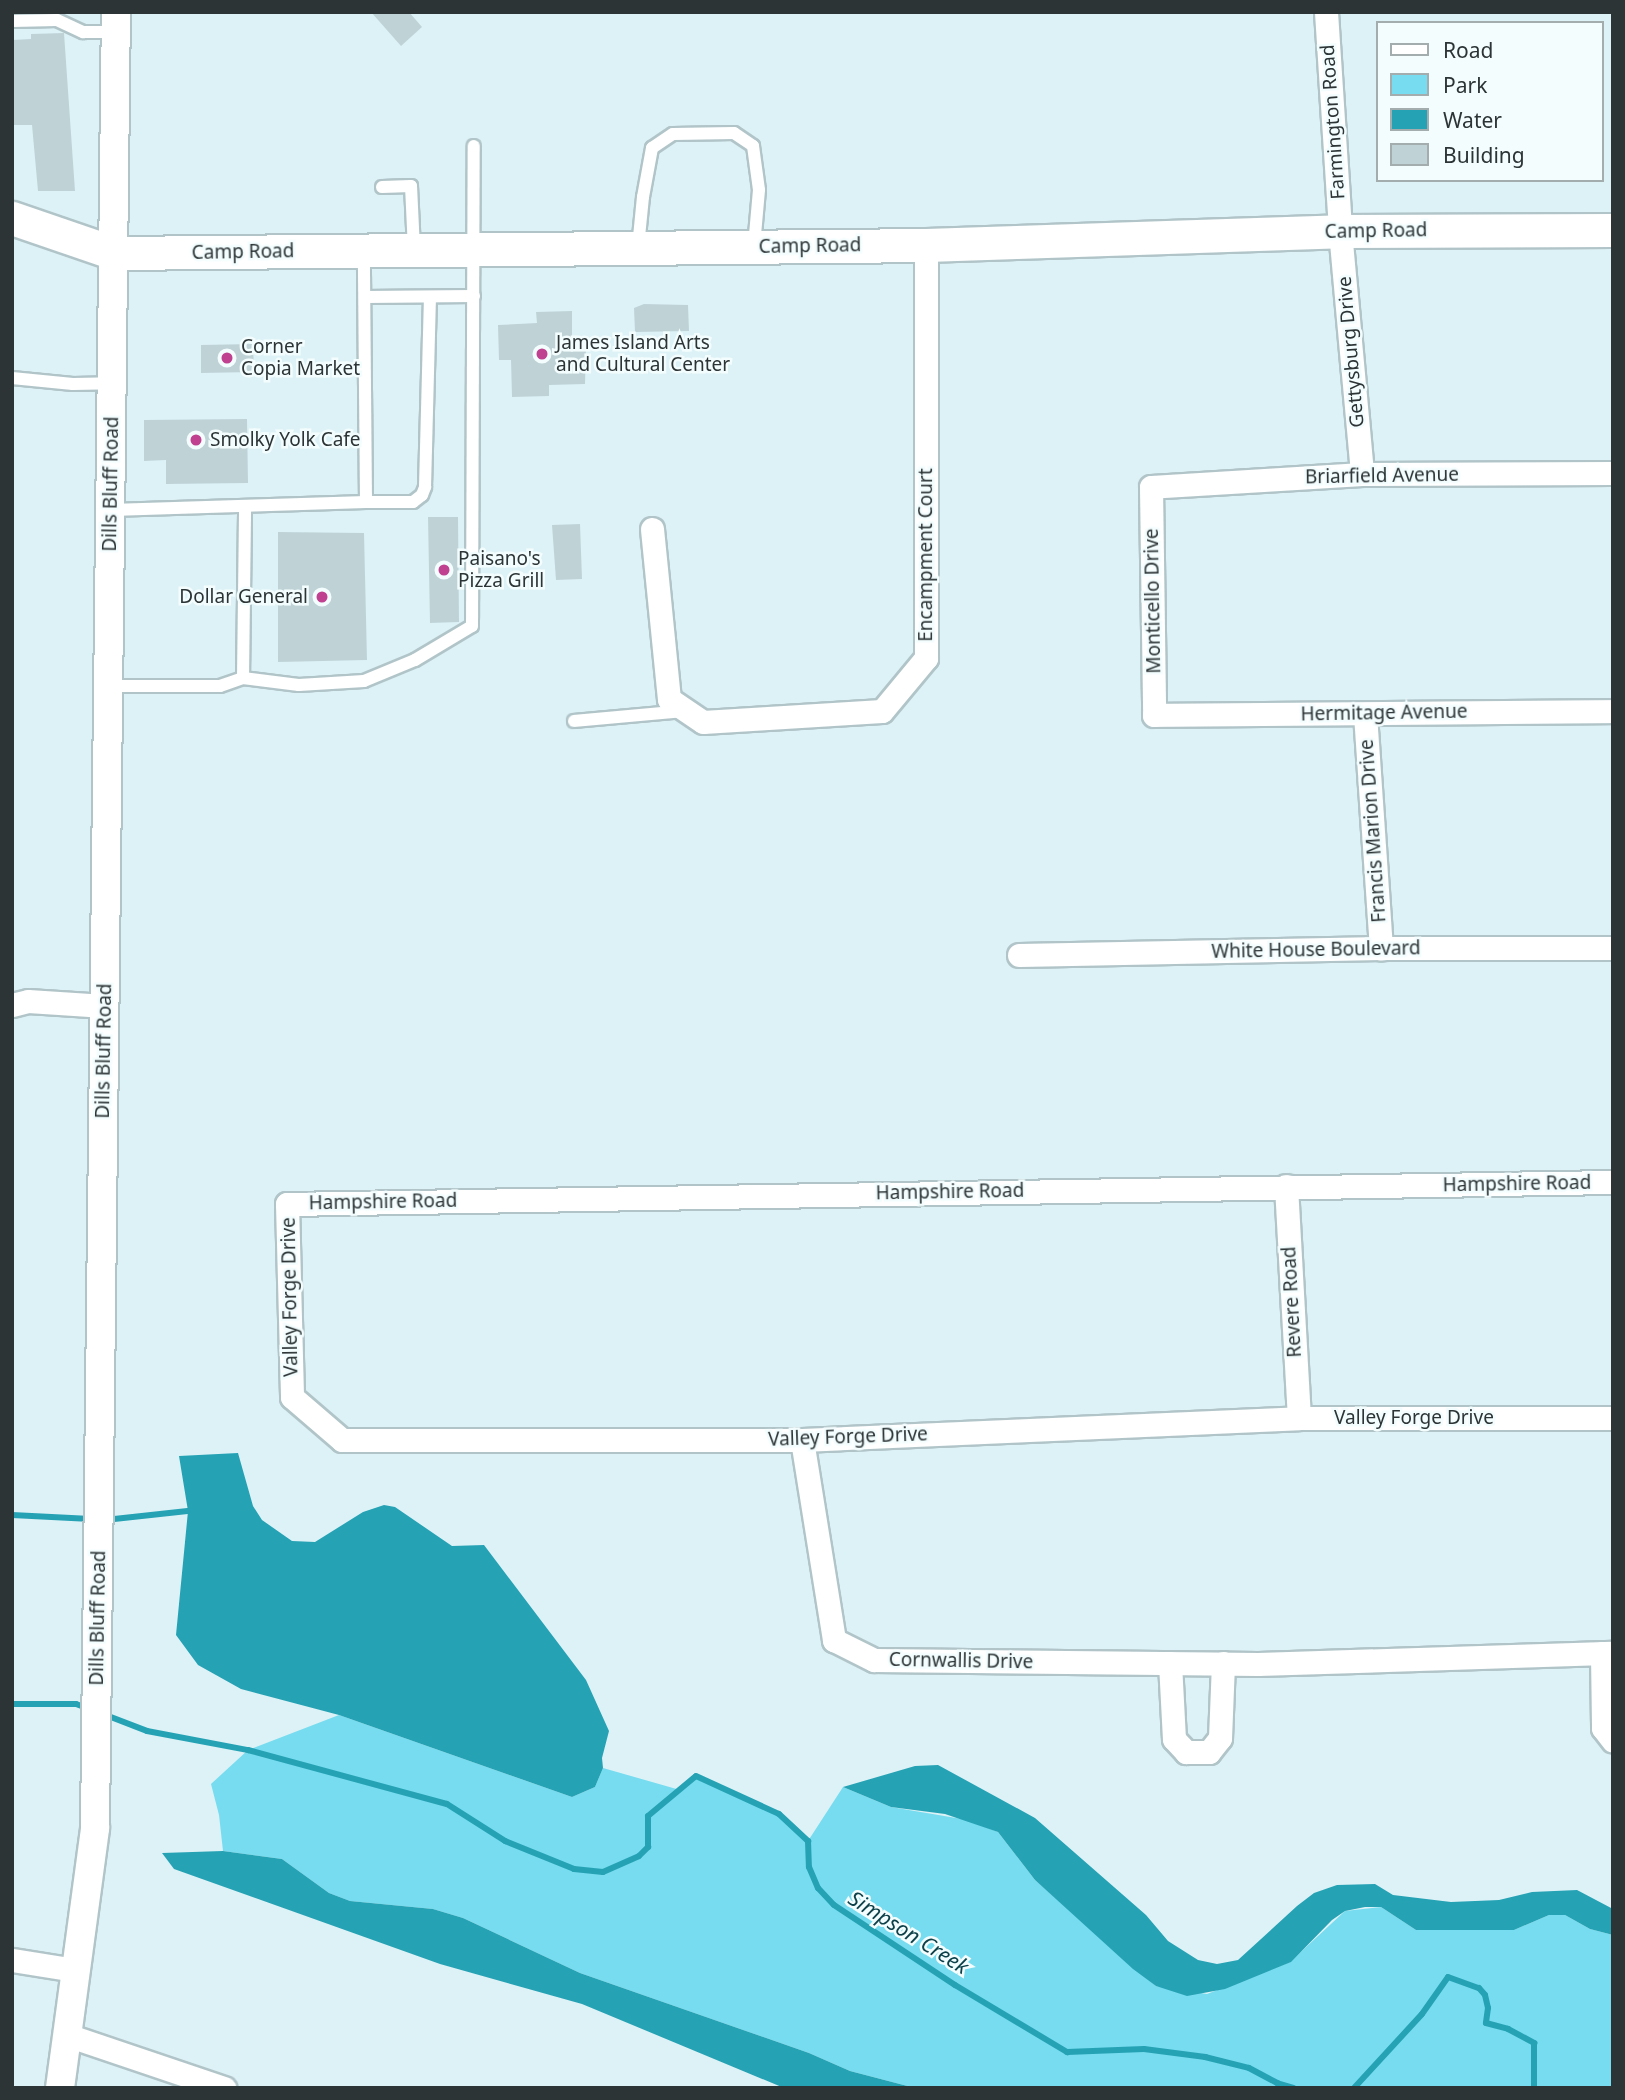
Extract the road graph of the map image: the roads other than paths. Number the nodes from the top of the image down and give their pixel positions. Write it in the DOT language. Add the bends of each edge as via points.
graph roads {
  1 [pos="1326,12"];
  2 [pos="12,21"];
  3 [pos="116,22"];
  4 [pos="474,146"];
  5 [pos="382,187"];
  6 [pos="12,218"];
  7 [pos="1613,230"];
  8 [pos="1340,231"];
  9 [pos="926,245"];
  10 [pos="754,247"];
  11 [pos="638,248"];
  12 [pos="414,250"];
  13 [pos="474,250"];
  14 [pos="364,251"];
  15 [pos="114,253"];
  16 [pos="474,296"];
  17 [pos="365,297"];
  18 [pos="430,297"];
  19 [pos="12,378"];
  20 [pos="112,383"];
  21 [pos="1362,474"];
  22 [pos="1613,474"];
  23 [pos="1152,487"];
  24 [pos="366,502"];
  25 [pos="245,506"];
  26 [pos="111,510"];
  27 [pos="652,529"];
  28 [pos="243,678"];
  29 [pos="109,686"];
  30 [pos="687,711"];
  31 [pos="1613,711"];
  32 [pos="1365,714"];
  33 [pos="1154,715"];
  34 [pos="574,721"];
  35 [pos="1381,948"];
  36 [pos="1613,948"];
  37 [pos="1019,956"];
  38 [pos="12,1005"];
  39 [pos="105,1006"];
  40 [pos="1613,1182"];
  41 [pos="1286,1186"];
  42 [pos="287,1204"];
  43 [pos="1299,1418"];
  44 [pos="1613,1418"];
  45 [pos="802,1440"];
  46 [pos="1607,1653"];
  47 [pos="1170,1663"];
  48 [pos="1223,1663"];
  49 [pos="1613,1741"];
  50 [pos="12,1960"];
  51 [pos="75,1970"];
  52 [pos="70,2036"];
  53 [pos="61,2088"];
  54 [pos="224,2088"];
  1 -- 8 [label="street, Farmington Road"];
  2 -- 3 [label="lane" via="57,20 83,32"];
  3 -- 15 [label="street, Dills Bluff Road"];
  4 -- 13 [label="lane"];
  5 -- 12 [label="lane" via="411,186"];
  6 -- 15 [label="main road, Camp Road"];
  7 -- 8 [label="main road, Camp Road"];
  8 -- 9 [label="main road, Camp Road"];
  8 -- 21 [label="street, Gettysburg Drive"];
  9 -- 10 [label="main road, Camp Road"];
  9 -- 30 [label="street, Encampment Court" via="926,658 882,711 703,722"];
  10 -- 11 [label="main road, Camp Road"];
  10 -- 11 [label="lane" via="759,190 753,146 734,133 673,134 652,148"];
  11 -- 13 [label="main road, Camp Road"];
  12 -- 13 [label="main road, Camp Road"];
  12 -- 14 [label="main road, Camp Road"];
  13 -- 16 [label="lane"];
  14 -- 15 [label="main road, Camp Road"];
  14 -- 17 [label="lane"];
  15 -- 20 [label="street, Dills Bluff Road"];
  16 -- 18 [label="lane"];
  16 -- 28 [label="lane" via="472,626 415,660 364,681 299,685"];
  17 -- 18 [label="lane"];
  17 -- 24 [label="lane"];
  18 -- 24 [label="lane" via="425,487 413,502"];
  19 -- 20 [label="lane"];
  20 -- 26 [label="street, Dills Bluff Road"];
  21 -- 22 [label="street, Briarfield Avenue"];
  21 -- 23 [label="street, Briarfield Avenue"];
  23 -- 33 [label="street, Monticello Drive"];
  24 -- 25 [label="lane"];
  25 -- 26 [label="lane"];
  25 -- 28 [label="lane"];
  26 -- 29 [label="street, Dills Bluff Road"];
  27 -- 30 [label="street" via="670,699"];
  28 -- 29 [label="lane" via="220,687"];
  29 -- 39 [label="street, Dills Bluff Road"];
  30 -- 34 [label="lane"];
  31 -- 32 [label="street, Hermitage Avenue"];
  32 -- 33 [label="street, Hermitage Avenue"];
  32 -- 35 [label="street, Francis Marion Drive"];
  35 -- 36 [label="street, White House Boulevard"];
  35 -- 37 [label="street, White House Boulevard"];
  38 -- 39 [label="street" via="28,1001"];
  39 -- 51 [label="street, Dills Bluff Road" via="95,1828"];
  40 -- 41 [label="street, Hampshire Road"];
  41 -- 42 [label="street, Hampshire Road"];
  41 -- 43 [label="street, Revere Road"];
  42 -- 45 [label="street, Valley Forge Drive" via="292,1397 342,1440"];
  43 -- 44 [label="street, Valley Forge Drive"];
  43 -- 45 [label="street, Valley Forge Drive"];
  45 -- 47 [label="street, Cornwallis Drive" via="834,1640 874,1660"];
  46 -- 48 [label="street, Cornwallis Drive"];
  46 -- 49 [label="street, Cornwallis Drive" via="1603,1728"];
  47 -- 48 [label="street, Cornwallis Drive"];
  47 -- 48 [label="street" via="1174,1739 1186,1752 1209,1752 1220,1738"];
  50 -- 51 [label="street"];
  51 -- 52 [label="street, Dills Bluff Road"];
  52 -- 53 [label="street, Dills Bluff Road"];
  52 -- 54 [label="street"];
}
